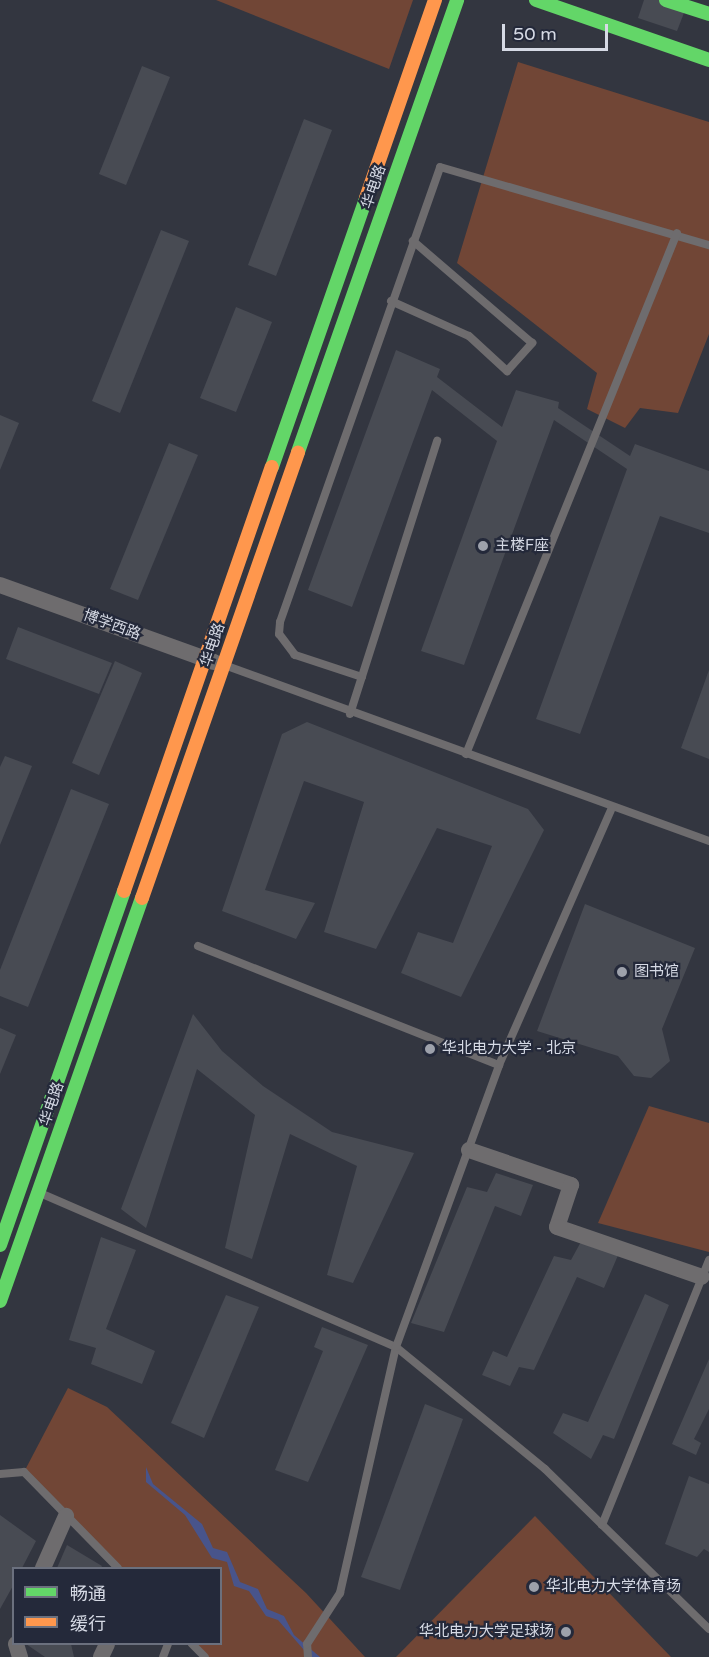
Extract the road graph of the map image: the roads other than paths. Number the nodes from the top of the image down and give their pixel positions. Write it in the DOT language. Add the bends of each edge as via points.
graph roads {
  1 [pos="435,0"];
  2 [pos="457,0"];
  3 [pos="536,0"];
  4 [pos="666,0"];
  5 [pos="709,14"];
  6 [pos="709,60"];
  7 [pos="676,233"];
  8 [pos="413,241"];
  9 [pos="709,244"];
  10 [pos="391,301"];
  11 [pos="437,441"];
  12 [pos="0,585"];
  13 [pos="205,658"];
  14 [pos="223,665"];
  15 [pos="362,677"];
  16 [pos="350,714"];
  17 [pos="466,754"];
  18 [pos="612,807"];
  19 [pos="709,841"];
  20 [pos="198,946"];
  21 [pos="499,1065"];
  22 [pos="469,1150"];
  23 [pos="21,1185"];
  24 [pos="38,1192"];
  25 [pos="0,1245"];
  26 [pos="709,1260"];
  27 [pos="702,1277"];
  28 [pos="0,1301"];
  29 [pos="396,1347"];
  30 [pos="0,1474"];
  31 [pos="66,1516"];
  32 [pos="602,1525"];
  33 [pos="44,1567"];
  34 [pos="116,1567"];
  35 [pos="709,1629"];
  36 [pos="193,1645"];
  37 [pos="205,1657"];
  38 [pos="308,1657"];
  1 -- 13 [label="main road, 华电路"];
  2 -- 14 [label="main road, 华电路"];
  3 -- 6 [label="main road"];
  4 -- 5 [label="main road"];
  7 -- 8 [label="lane" via="440,167"];
  7 -- 9 [label="lane"];
  7 -- 17 [label="lane"];
  8 -- 10 [label="lane"];
  8 -- 10 [label="lane" via="532,343 507,371 469,336"];
  10 -- 15 [label="lane" via="279,634 295,655"];
  11 -- 15 [label="lane"];
  12 -- 13 [label="street, 博学西路"];
  13 -- 14 [label="street, 博学西路"];
  13 -- 23 [label="main road, 华电路"];
  14 -- 16 [label="lane"];
  14 -- 24 [label="main road, 华电路"];
  15 -- 16 [label="lane"];
  16 -- 17 [label="lane"];
  17 -- 18 [label="lane"];
  18 -- 19 [label="lane"];
  18 -- 21 [label="lane"];
  20 -- 21 [label="lane"];
  21 -- 22 [label="lane"];
  22 -- 27 [label="street" via="571,1185 557,1227"];
  22 -- 29 [label="lane"];
  23 -- 24 [label="lane"];
  23 -- 25 [label="main road, 华电路"];
  24 -- 28 [label="main road, 华电路"];
  24 -- 29 [label="lane"];
  26 -- 27 [label="lane"];
  27 -- 32 [label="lane"];
  29 -- 32 [label="lane" via="545,1469"];
  29 -- 38 [label="lane" via="340,1593 307,1644"];
  30 -- 31 [label="lane" via="24,1472"];
  31 -- 33 [label="street"];
  31 -- 34 [label="lane"];
  32 -- 35 [label="lane"];
  36 -- 37 [label="lane"];
}
